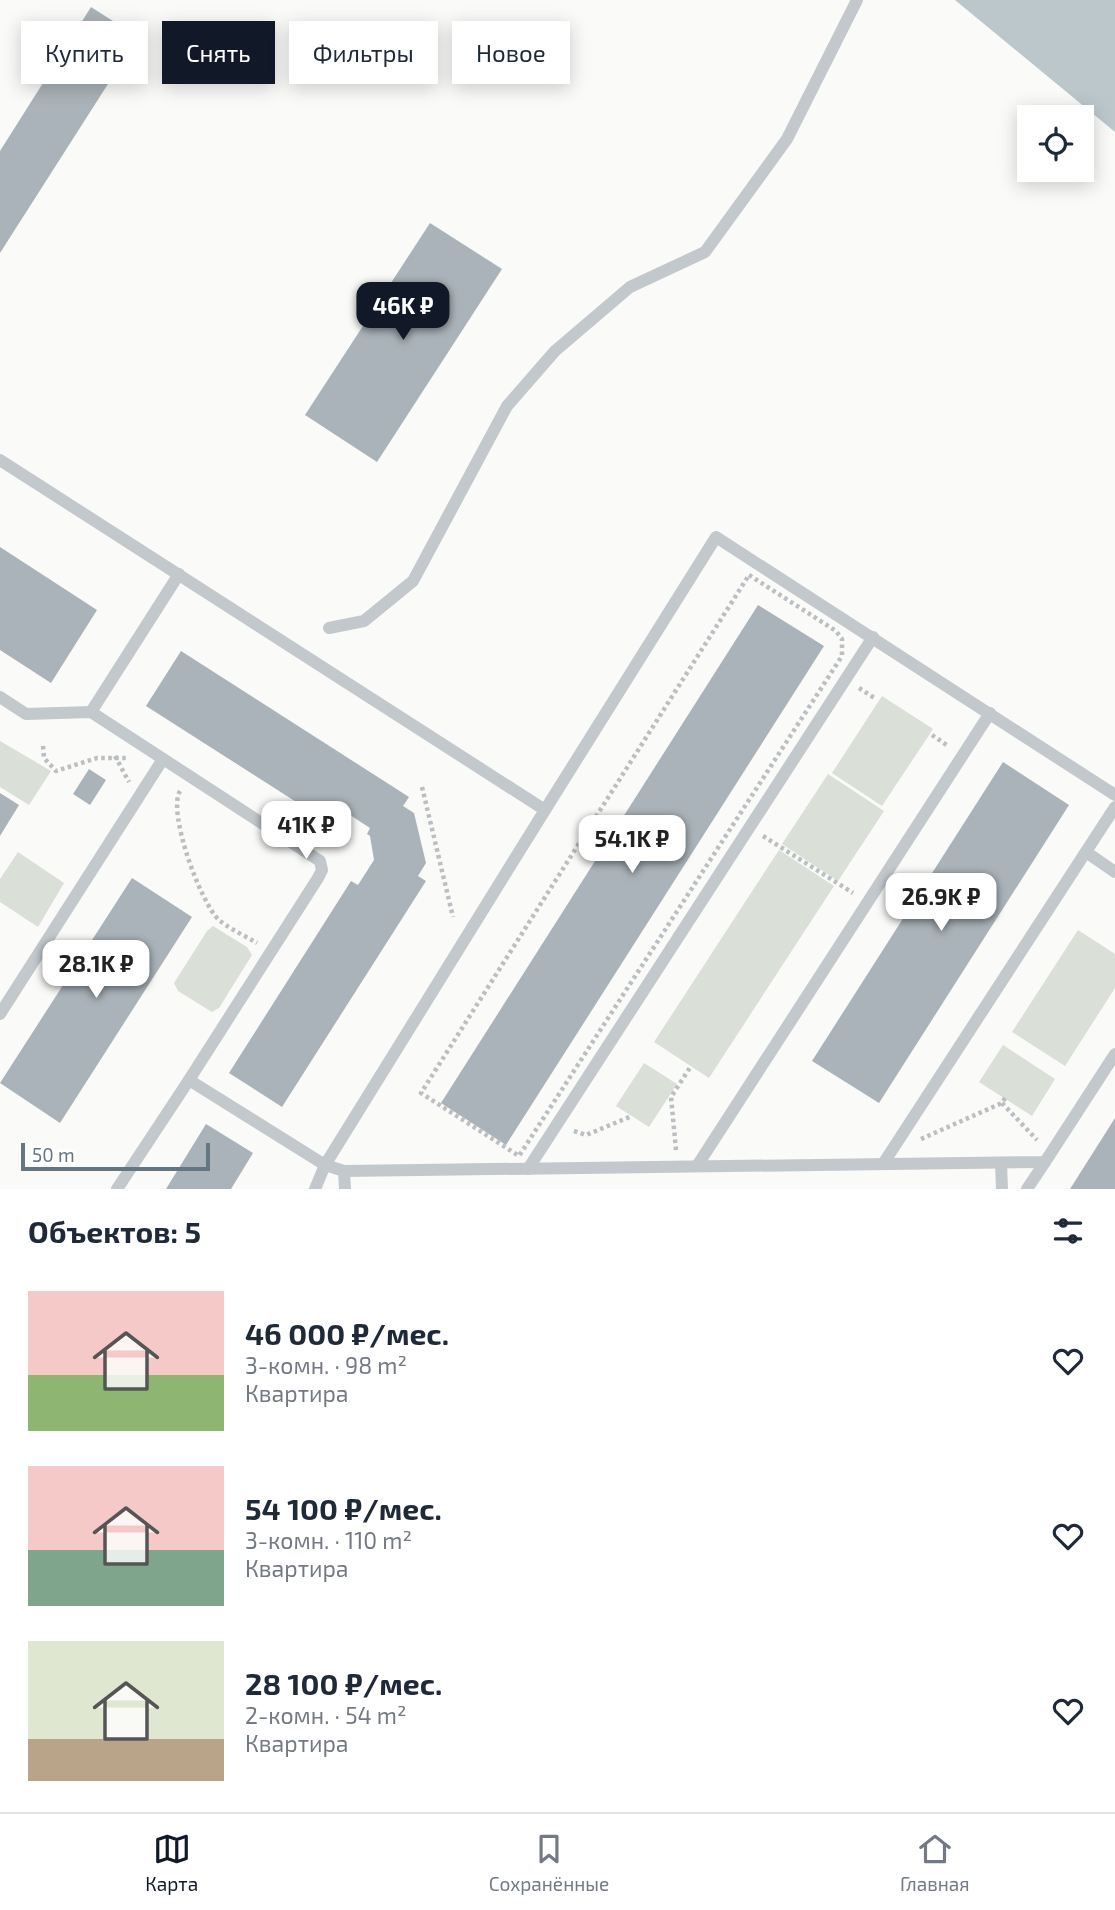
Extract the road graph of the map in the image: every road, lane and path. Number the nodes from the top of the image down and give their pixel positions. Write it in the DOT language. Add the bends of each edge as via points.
graph roads {
  1 [pos="857,0"];
  2 [pos="0,460"];
  3 [pos="180,574"];
  4 [pos="329,628"];
  5 [pos="873,637"];
  6 [pos="0,697"];
  7 [pos="90,712"];
  8 [pos="990,713"];
  9 [pos="111,725"];
  10 [pos="43,746"];
  11 [pos="115,757"];
  12 [pos="160,764"];
  13 [pos="190,775"];
  14 [pos="422,787"];
  15 [pos="1115,795"];
  16 [pos="138,798"];
  17 [pos="1115,807"];
  18 [pos="545,810"];
  19 [pos="737,819"];
  20 [pos="750,827"];
  21 [pos="1086,852"];
  22 [pos="1115,872"];
  23 [pos="867,902"];
  24 [pos="453,917"];
  25 [pos="271,952"];
  26 [pos="0,1014"];
  27 [pos="1115,1054"];
  28 [pos="691,1066"];
  29 [pos="189,1080"];
  30 [pos="544,1116"];
  31 [pos="632,1116"];
  32 [pos="557,1124"];
  33 [pos="891,1152"];
  34 [pos="1048,1158"];
  35 [pos="1001,1163"];
  36 [pos="883,1164"];
  37 [pos="325,1166"];
  38 [pos="696,1166"];
  39 [pos="678,1167"];
  40 [pos="528,1168"];
  41 [pos="344,1171"];
  42 [pos="117,1189"];
  43 [pos="315,1189"];
  44 [pos="345,1189"];
  45 [pos="1002,1189"];
  46 [pos="1027,1189"];
  1 -- 4 [label="lane" via="787,139 705,252 630,288 555,351 507,406 413,581 364,621"];
  2 -- 3 [label="lane"];
  3 -- 7 [label="lane"];
  3 -- 18 [label="lane"];
  5 -- 8 [label="lane"];
  5 -- 18 [label="lane" via="716,537"];
  5 -- 20 [label="lane"];
  6 -- 7 [label="lane" via="26,713"];
  7 -- 9 [label="lane"];
  8 -- 15 [label="lane"];
  8 -- 23 [label="lane"];
  9 -- 11 [label="path"];
  9 -- 12 [label="lane"];
  10 -- 11 [label="path" via="44,758 56,771"];
  11 -- 12 [label="path"];
  11 -- 16 [label="path"];
  12 -- 13 [label="lane"];
  12 -- 16 [label="lane"];
  13 -- 25 [label="path" via="177,796 178,820 206,903 219,920"];
  13 -- 25 [label="lane" via="320,861 318,878"];
  14 -- 24 [label="path"];
  16 -- 26 [label="lane"];
  17 -- 21 [label="lane"];
  18 -- 37 [label="lane"];
  19 -- 20 [label="path"];
  19 -- 30 [label="path"];
  19 -- 30 [label="path" via="843,648 836,631 748,575 421,1093 519,1156"];
  20 -- 23 [label="path"];
  20 -- 32 [label="lane"];
  21 -- 22 [label="lane"];
  21 -- 33 [label="lane"];
  23 -- 38 [label="lane"];
  25 -- 29 [label="lane"];
  27 -- 34 [label="lane"];
  28 -- 39 [label="path" via="671,1097"];
  29 -- 37 [label="lane"];
  29 -- 42 [label="lane"];
  30 -- 32 [label="path"];
  31 -- 32 [label="path" via="586,1135"];
  32 -- 40 [label="lane"];
  33 -- 34 [label="path" via="1003,1100"];
  33 -- 36 [label="lane"];
  34 -- 35 [label="lane"];
  34 -- 46 [label="lane"];
  35 -- 36 [label="lane"];
  35 -- 45 [label="lane"];
  36 -- 38 [label="lane"];
  37 -- 41 [label="lane"];
  37 -- 43 [label="lane"];
  38 -- 39 [label="lane"];
  39 -- 40 [label="lane"];
  40 -- 41 [label="lane"];
  41 -- 44 [label="lane"];
}
